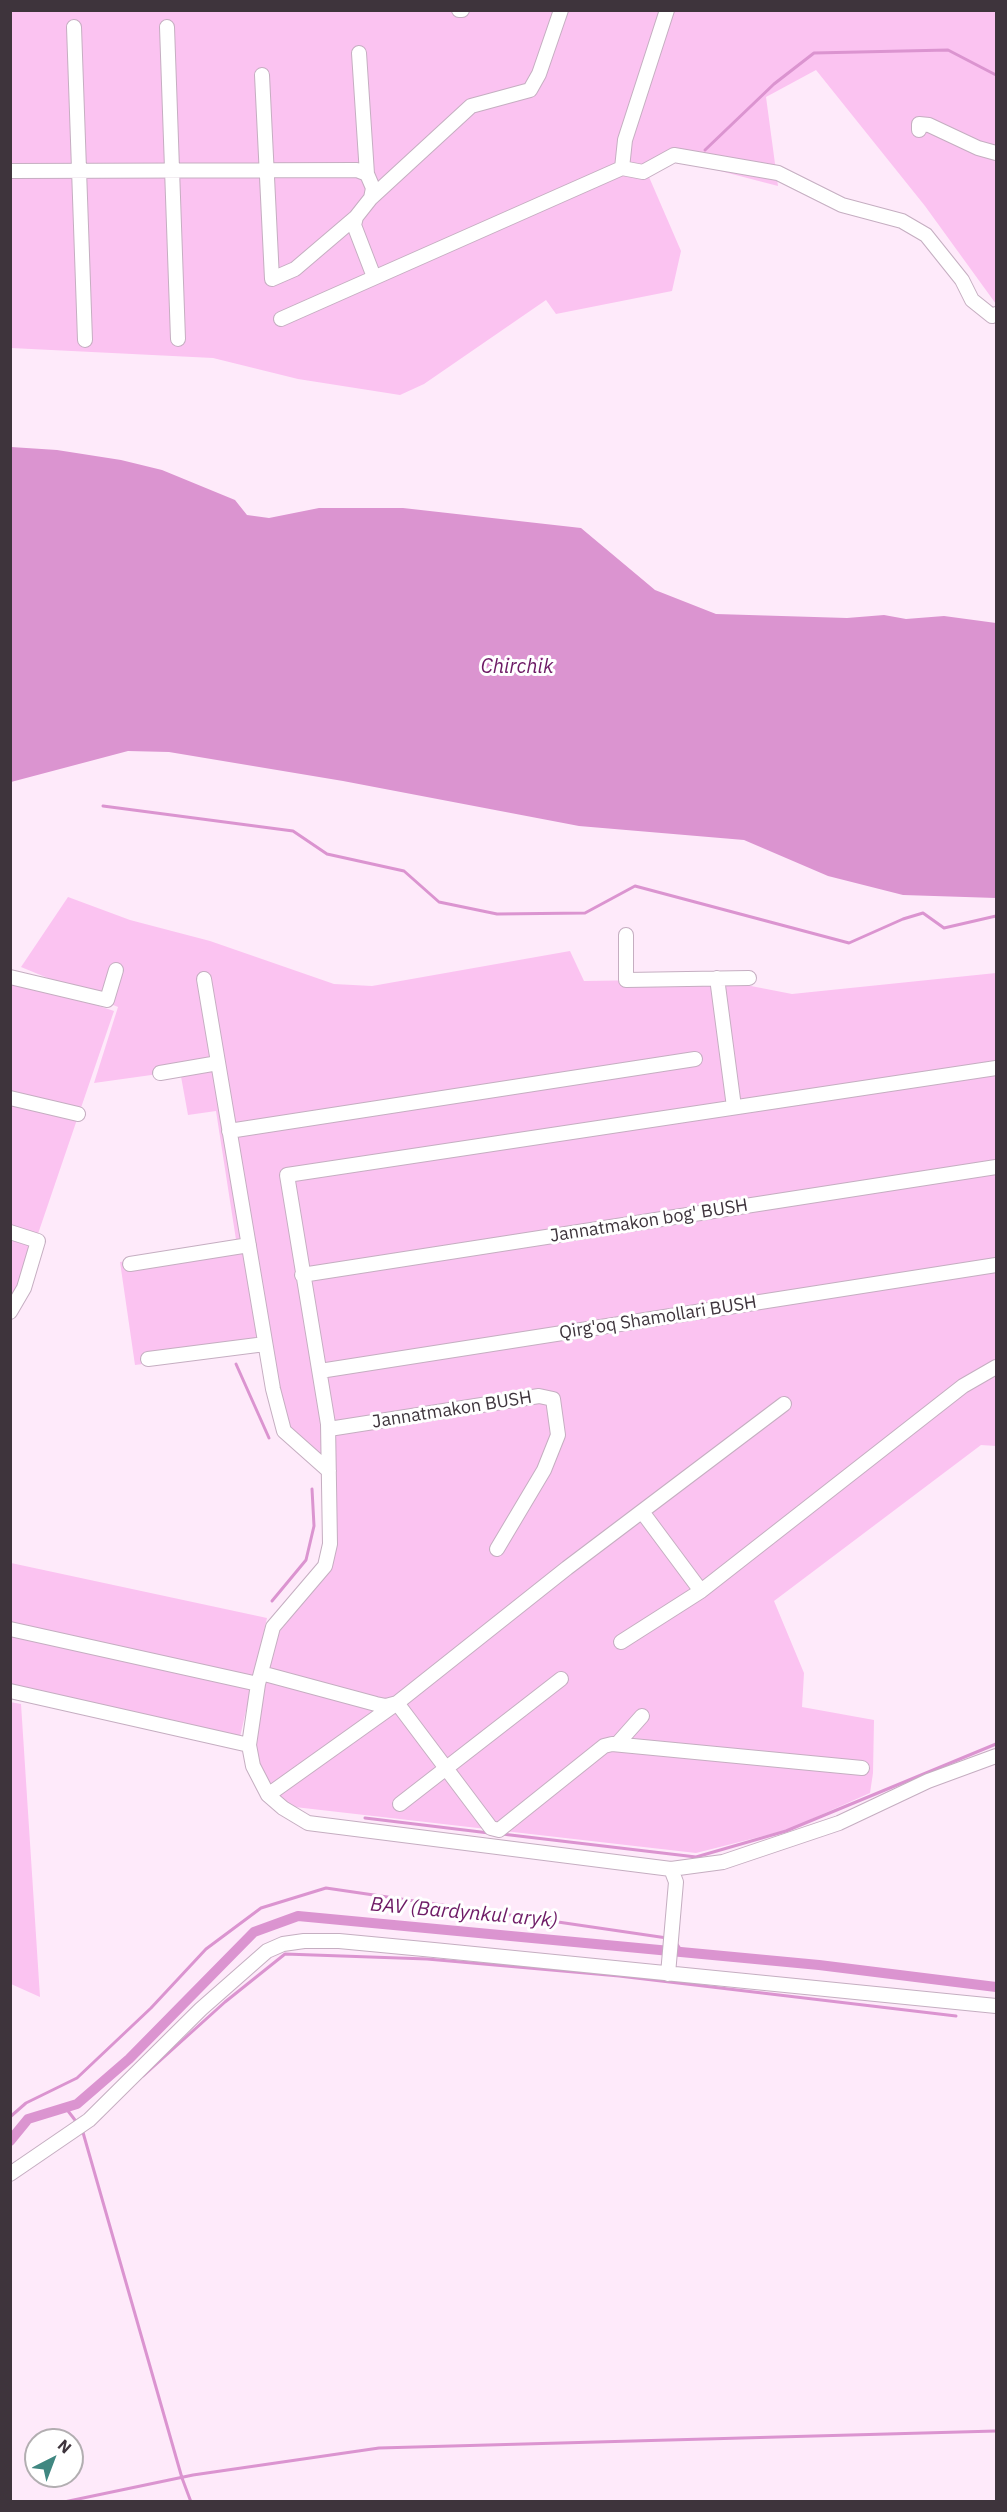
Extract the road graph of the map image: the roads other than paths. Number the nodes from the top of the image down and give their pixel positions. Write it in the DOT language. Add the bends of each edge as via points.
graph roads {
  1 [pos="561,10"];
  2 [pos="667,10"];
  3 [pos="74,27"];
  4 [pos="167,27"];
  5 [pos="359,53"];
  6 [pos="262,75"];
  7 [pos="919,130"];
  8 [pos="996,153"];
  9 [pos="266,168"];
  10 [pos="622,168"];
  11 [pos="172,169"];
  12 [pos="80,170"];
  13 [pos="10,171"];
  14 [pos="367,174"];
  15 [pos="371,198"];
  16 [pos="356,217"];
  17 [pos="374,276"];
  18 [pos="995,316"];
  19 [pos="280,319"];
  20 [pos="178,339"];
  21 [pos="85,340"];
  22 [pos="626,935"];
  23 [pos="116,970"];
  24 [pos="10,977"];
  25 [pos="717,978"];
  26 [pos="748,978"];
  27 [pos="204,979"];
  28 [pos="695,1059"];
  29 [pos="218,1063"];
  30 [pos="996,1068"];
  31 [pos="160,1073"];
  32 [pos="10,1098"];
  33 [pos="734,1107"];
  34 [pos="78,1114"];
  35 [pos="229,1131"];
  36 [pos="996,1167"];
  37 [pos="10,1232"];
  38 [pos="249,1245"];
  39 [pos="130,1264"];
  40 [pos="996,1265"];
  41 [pos="302,1275"];
  42 [pos="10,1312"];
  43 [pos="265,1344"];
  44 [pos="148,1359"];
  45 [pos="996,1367"];
  46 [pos="321,1371"];
  47 [pos="784,1404"];
  48 [pos="328,1430"];
  49 [pos="329,1471"];
  50 [pos="643,1513"];
  51 [pos="497,1549"];
  52 [pos="700,1591"];
  53 [pos="10,1629"];
  54 [pos="621,1642"];
  55 [pos="260,1678"];
  56 [pos="561,1679"];
  57 [pos="10,1691"];
  58 [pos="397,1703"];
  59 [pos="642,1716"];
  60 [pos="618,1743"];
  61 [pos="249,1744"];
  62 [pos="996,1756"];
  63 [pos="862,1768"];
  64 [pos="446,1770"];
  65 [pos="268,1795"];
  66 [pos="400,1804"];
  67 [pos="499,1830"];
  68 [pos="496,1847"];
  69 [pos="671,1869"];
  70 [pos="668,1968"];
  71 [pos="996,2006"];
  72 [pos="10,2174"];
  1 -- 15 [label="street" via="530,90 471,106"];
  2 -- 10 [label="street" via="625,140"];
  3 -- 12 [label="street"];
  4 -- 11 [label="street"];
  5 -- 14 [label="street"];
  6 -- 9 [label="street"];
  7 -- 8 [label="street" via="919,124 929,125"];
  9 -- 11 [label="street"];
  9 -- 14 [label="street" via="357,170"];
  9 -- 16 [label="street" via="272,279 295,269"];
  10 -- 17 [label="street"];
  10 -- 18 [label="street" via="643,172 674,155 694,157 778,173 842,205 902,221 926,235 963,280 972,300"];
  11 -- 12 [label="street"];
  11 -- 20 [label="street"];
  12 -- 13 [label="street"];
  12 -- 21 [label="street"];
  14 -- 15 [label="street" via="373,188"];
  15 -- 16 [label="street"];
  16 -- 17 [label="street" via="354,225"];
  17 -- 19 [label="street"];
  22 -- 25 [label="street" via="626,980"];
  23 -- 24 [label="street" via="107,1000"];
  25 -- 26 [label="street"];
  25 -- 33 [label="street"];
  27 -- 29 [label="street"];
  28 -- 35 [label="street"];
  29 -- 31 [label="street"];
  29 -- 35 [label="street"];
  30 -- 33 [label="street"];
  32 -- 34 [label="street"];
  33 -- 41 [label="street" via="287,1174"];
  35 -- 38 [label="street"];
  36 -- 41 [label="street, Jannatmakon bog' BUSH"];
  37 -- 42 [label="street" via="38,1241 24,1288"];
  38 -- 39 [label="street"];
  38 -- 43 [label="street"];
  40 -- 46 [label="street, Qirg'oq Shamollari BUSH"];
  41 -- 46 [label="street"];
  43 -- 44 [label="street"];
  43 -- 49 [label="street" via="284,1431"];
  45 -- 52 [label="street" via="963,1386"];
  46 -- 48 [label="street"];
  47 -- 50 [label="street"];
  48 -- 49 [label="street"];
  48 -- 51 [label="street, Jannatmakon BUSH" via="539,1396 553,1399 558,1435 544,1470"];
  49 -- 55 [label="street" via="330,1544 325,1566 273,1627"];
  50 -- 52 [label="street"];
  50 -- 58 [label="street"];
  52 -- 54 [label="street"];
  53 -- 55 [label="street"];
  55 -- 58 [label="street" via="386,1706"];
  55 -- 61 [label="street"];
  56 -- 64 [label="street"];
  57 -- 61 [label="street"];
  58 -- 64 [label="street"];
  58 -- 65 [label="street"];
  59 -- 60 [label="street"];
  60 -- 63 [label="street"];
  60 -- 67 [label="street" via="604,1746"];
  61 -- 65 [label="street" via="253,1766"];
  62 -- 69 [label="street" via="928,1781 839,1823 723,1862"];
  64 -- 66 [label="street"];
  64 -- 67 [label="street" via="491,1828"];
  65 -- 68 [label="street" via="308,1823"];
  67 -- 68 [label="street"];
  68 -- 69 [label="street"];
  69 -- 70 [label="street" via="676,1882"];
  70 -- 71 [label="street"];
  70 -- 72 [label="street" via="339,1941 284,1944 267,1951 201,2009 89,2120"];
}
